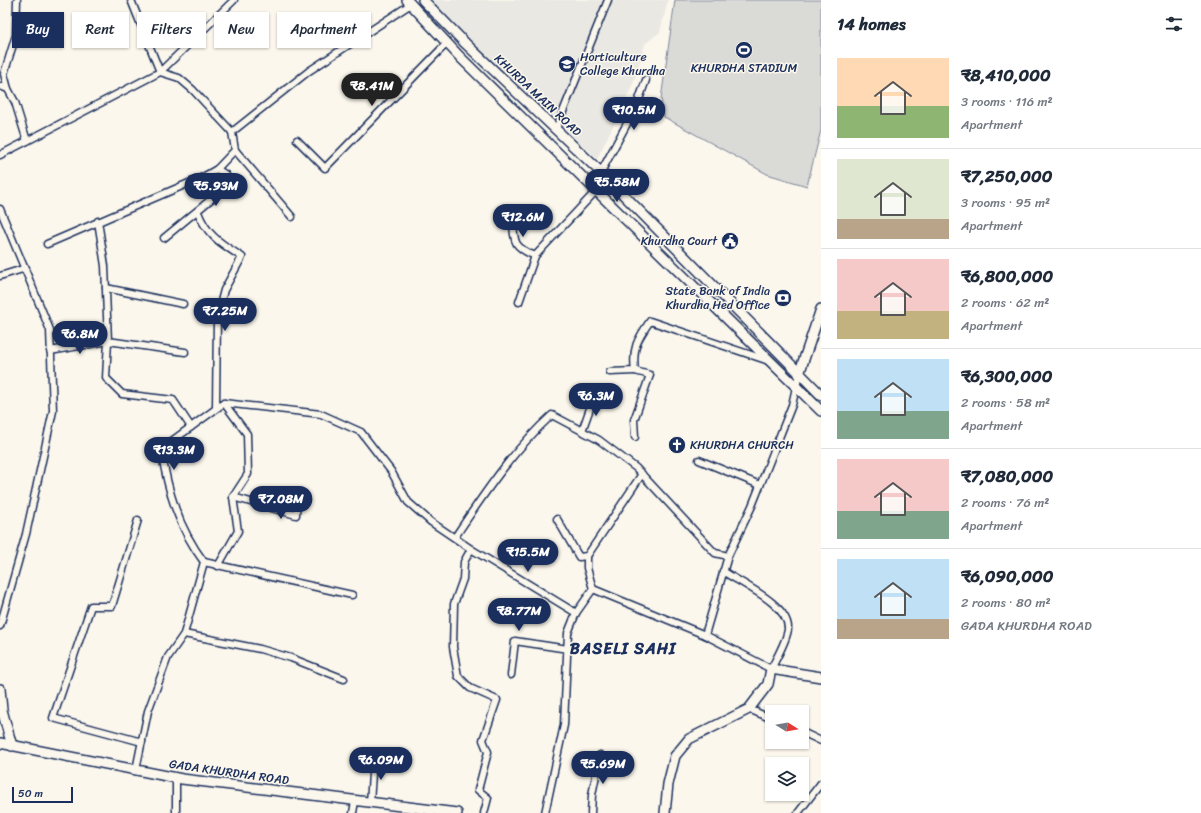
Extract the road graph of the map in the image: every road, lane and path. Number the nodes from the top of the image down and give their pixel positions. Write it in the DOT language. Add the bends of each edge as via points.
graph roads {
  1 [pos="17,0"];
  2 [pos="131,0"];
  3 [pos="234,0"];
  4 [pos="608,0"];
  5 [pos="425,1"];
  6 [pos="409,2"];
  7 [pos="447,43"];
  8 [pos="160,72"];
  9 [pos="646,80"];
  10 [pos="0,86"];
  11 [pos="510,87"];
  12 [pos="8,89"];
  13 [pos="498,95"];
  14 [pos="556,129"];
  15 [pos="232,132"];
  16 [pos="297,140"];
  17 [pos="27,141"];
  18 [pos="235,150"];
  19 [pos="0,155"];
  20 [pos="217,169"];
  21 [pos="601,172"];
  22 [pos="596,191"];
  23 [pos="0,209"];
  24 [pos="198,212"];
  25 [pos="292,217"];
  26 [pos="98,221"];
  27 [pos="512,221"];
  28 [pos="164,238"];
  29 [pos="47,244"];
  30 [pos="535,256"];
  31 [pos="26,268"];
  32 [pos="0,276"];
  33 [pos="106,288"];
  34 [pos="519,302"];
  35 [pos="183,304"];
  36 [pos="821,309"];
  37 [pos="108,341"];
  38 [pos="50,351"];
  39 [pos="185,352"];
  40 [pos="771,362"];
  41 [pos="635,371"];
  42 [pos="610,372"];
  43 [pos="799,374"];
  44 [pos="796,387"];
  45 [pos="821,395"];
  46 [pos="594,397"];
  47 [pos="224,403"];
  48 [pos="216,408"];
  49 [pos="821,411"];
  50 [pos="191,427"];
  51 [pos="582,431"];
  52 [pos="635,437"];
  53 [pos="699,460"];
  54 [pos="642,474"];
  55 [pos="760,485"];
  56 [pos="297,494"];
  57 [pos="234,497"];
  58 [pos="557,519"];
  59 [pos="138,520"];
  60 [pos="455,537"];
  61 [pos="471,549"];
  62 [pos="587,556"];
  63 [pos="728,556"];
  64 [pos="204,562"];
  65 [pos="218,566"];
  66 [pos="723,571"];
  67 [pos="593,589"];
  68 [pos="352,595"];
  69 [pos="576,613"];
  70 [pos="0,626"];
  71 [pos="184,634"];
  72 [pos="705,634"];
  73 [pos="568,649"];
  74 [pos="771,669"];
  75 [pos="511,675"];
  76 [pos="821,677"];
  77 [pos="344,679"];
  78 [pos="0,689"];
  79 [pos="749,709"];
  80 [pos="765,716"];
  81 [pos="809,735"];
  82 [pos="821,741"];
  83 [pos="142,742"];
  84 [pos="0,743"];
  85 [pos="12,746"];
  86 [pos="600,755"];
  87 [pos="373,759"];
  88 [pos="136,770"];
  89 [pos="176,778"];
  90 [pos="821,783"];
  91 [pos="355,801"];
  92 [pos="370,803"];
  93 [pos="176,813"];
  94 [pos="353,813"];
  95 [pos="457,813"];
  96 [pos="484,813"];
  97 [pos="545,813"];
  98 [pos="591,813"];
  99 [pos="665,813"];
  100 [pos="798,813"];
  1 -- 12 [label="street" via="16,35 4,74"];
  2 -- 8 [label="street"];
  3 -- 8 [label="street"];
  4 -- 14 [label="street"];
  5 -- 11 [label="main road, KHURDA MAIN ROAD"];
  6 -- 7 [label="main road"];
  6 -- 15 [label="street" via="309,71"];
  7 -- 13 [label="main road"];
  7 -- 16 [label="street" via="325,168"];
  8 -- 15 [label="street" via="179,78"];
  8 -- 17 [label="street"];
  9 -- 21 [label="street" via="637,106"];
  10 -- 12 [label="street"];
  11 -- 13 [label="main road"];
  11 -- 14 [label="main road, KHURDA MAIN ROAD"];
  12 -- 17 [label="street" via="15,102"];
  13 -- 22 [label="main road"];
  14 -- 21 [label="main road, KHURDA MAIN ROAD"];
  15 -- 18 [label="street"];
  17 -- 19 [label="street"];
  18 -- 20 [label="street"];
  18 -- 25 [label="street"];
  20 -- 24 [label="street" via="226,175 226,187"];
  20 -- 26 [label="street" via="182,187"];
  21 -- 43 [label="main road, KHURDA MAIN ROAD"];
  22 -- 30 [label="street"];
  22 -- 40 [label="main road"];
  23 -- 31 [label="street"];
  24 -- 28 [label="street"];
  24 -- 48 [label="street" via="203,226 215,239 242,257 224,290 217,316"];
  26 -- 29 [label="street"];
  26 -- 33 [label="street"];
  27 -- 30 [label="street" via="518,248"];
  30 -- 34 [label="street"];
  31 -- 32 [label="street"];
  31 -- 38 [label="street" via="50,330"];
  33 -- 35 [label="street"];
  33 -- 37 [label="street"];
  36 -- 43 [label="main road"];
  37 -- 38 [label="street"];
  37 -- 39 [label="street"];
  37 -- 50 [label="street" via="106,378 122,394 173,400"];
  38 -- 70 [label="street" via="53,411 26,534"];
  40 -- 41 [label="street" via="650,322 636,341 633,358"];
  40 -- 44 [label="main road"];
  41 -- 42 [label="street"];
  41 -- 52 [label="street" via="650,375 634,420"];
  43 -- 44 [label="street"];
  43 -- 45 [label="main road, KHURDA MAIN ROAD"];
  44 -- 49 [label="main road"];
  44 -- 55 [label="street" via="792,405"];
  46 -- 51 [label="street"];
  47 -- 48 [label="street"];
  47 -- 57 [label="street" via="247,434 248,474"];
  47 -- 60 [label="street" via="321,414 361,432 391,471 408,502"];
  48 -- 50 [label="street"];
  50 -- 64 [label="street" via="161,449 167,485 189,541"];
  51 -- 54 [label="street" via="599,440"];
  51 -- 60 [label="street" via="552,415 508,464"];
  53 -- 55 [label="street"];
  54 -- 62 [label="street"];
  54 -- 63 [label="street" via="715,553"];
  55 -- 63 [label="street"];
  56 -- 57 [label="street" via="296,515"];
  57 -- 65 [label="street" via="238,531"];
  58 -- 62 [label="street" via="579,557"];
  59 -- 83 [label="street" via="112,606 91,606 53,718"];
  60 -- 61 [label="street"];
  61 -- 69 [label="street"];
  61 -- 96 [label="street" via="464,562 462,580 454,604 453,647 458,676 470,688 496,700 483,740 488,752 478,790 488,798"];
  62 -- 67 [label="street" via="587,568"];
  63 -- 66 [label="street"];
  64 -- 65 [label="street"];
  64 -- 71 [label="street"];
  65 -- 68 [label="street"];
  66 -- 72 [label="street"];
  66 -- 74 [label="street" via="759,593 784,615 788,631"];
  67 -- 69 [label="street"];
  67 -- 72 [label="street"];
  69 -- 73 [label="street" via="568,633"];
  71 -- 77 [label="street" via="260,649"];
  71 -- 83 [label="street" via="168,657 148,711"];
  72 -- 74 [label="street"];
  73 -- 75 [label="street" via="515,641"];
  73 -- 97 [label="street" via="564,725"];
  74 -- 76 [label="main road"];
  74 -- 79 [label="main road" via="768,684"];
  78 -- 85 [label="main road" via="2,710"];
  79 -- 80 [label="street"];
  79 -- 99 [label="main road" via="689,739 675,756 668,784"];
  81 -- 82 [label="street"];
  83 -- 88 [label="street"];
  84 -- 85 [label="main road, GADA KHURDHA ROAD"];
  85 -- 88 [label="main road, GADA KHURDHA ROAD"];
  86 -- 98 [label="street"];
  87 -- 92 [label="street"];
  88 -- 89 [label="main road, GADA KHURDHA ROAD"];
  89 -- 91 [label="main road, GADA KHURDHA ROAD"];
  89 -- 93 [label="street"];
  90 -- 100 [label="street"];
  91 -- 92 [label="main road, GADA KHURDHA ROAD"];
  91 -- 94 [label="street"];
  92 -- 95 [label="main road, GADA KHURDHA ROAD"];
}
